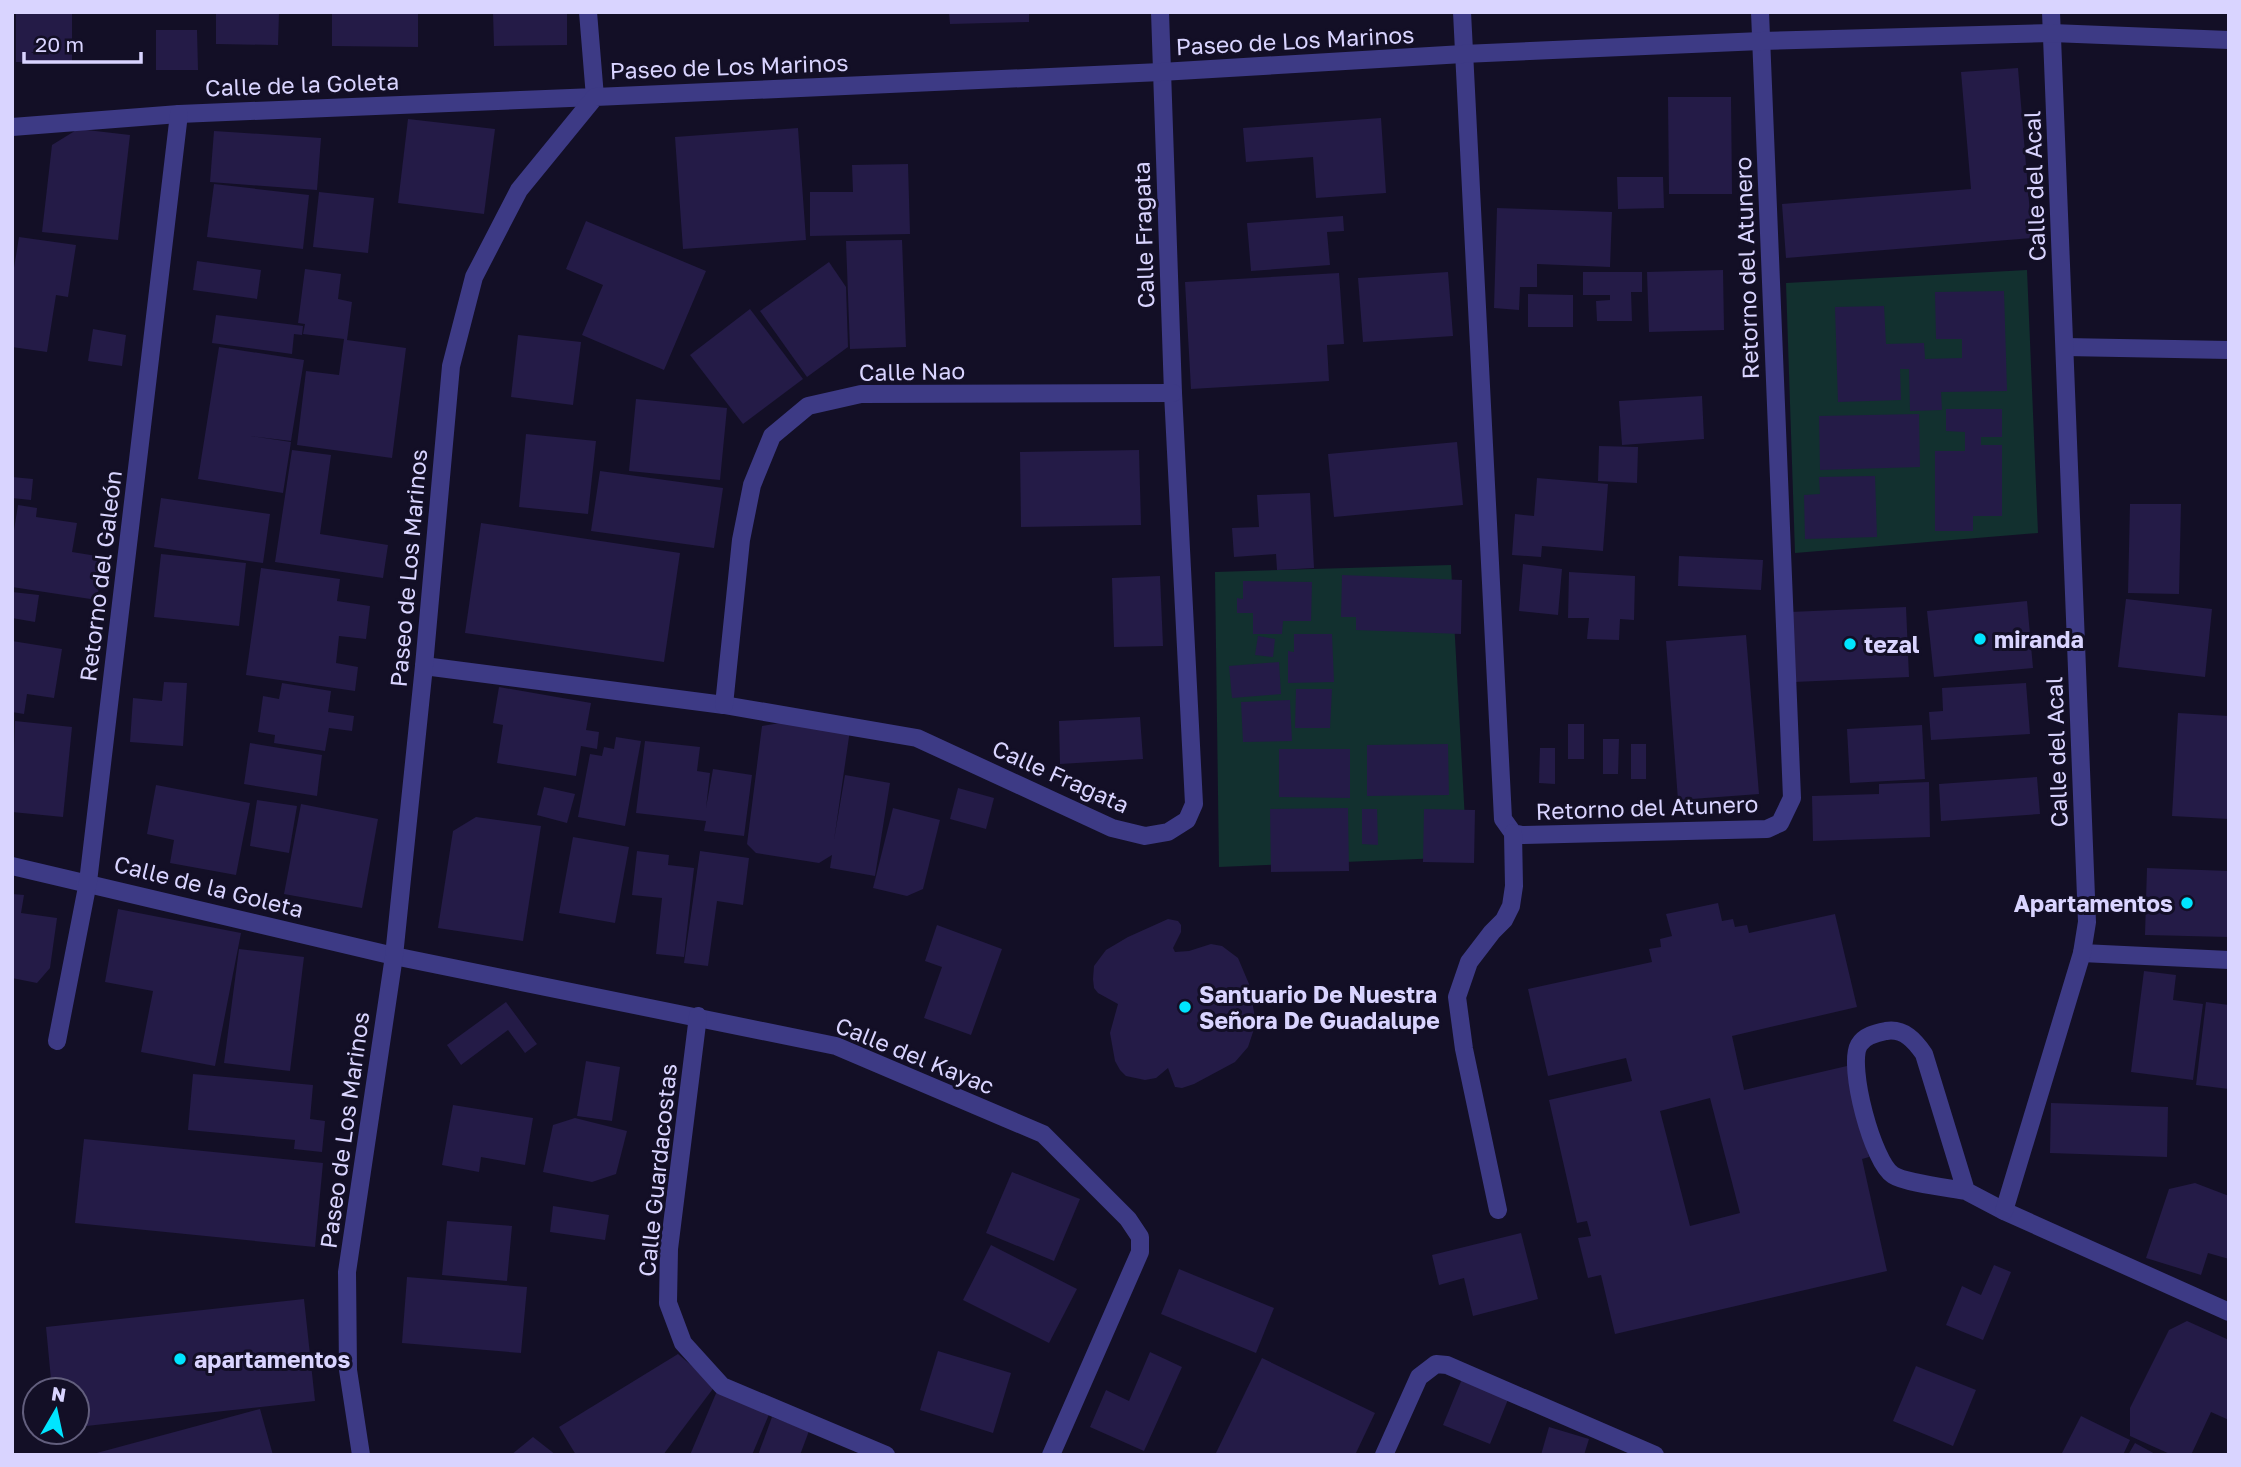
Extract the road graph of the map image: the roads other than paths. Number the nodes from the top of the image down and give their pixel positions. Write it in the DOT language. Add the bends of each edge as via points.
graph roads {
  1 [pos="588,12"];
  2 [pos="1160,12"];
  3 [pos="1462,12"];
  4 [pos="1760,12"];
  5 [pos="2051,12"];
  6 [pos="2052,33"];
  7 [pos="2229,40"];
  8 [pos="1761,41"];
  9 [pos="1463,54"];
  10 [pos="1161,72"];
  11 [pos="594,97"];
  12 [pos="179,114"];
  13 [pos="12,127"];
  14 [pos="2065,347"];
  15 [pos="2229,350"];
  16 [pos="1173,393"];
  17 [pos="424,666"];
  18 [pos="724,705"];
  19 [pos="1513,833"];
  20 [pos="12,866"];
  21 [pos="88,882"];
  22 [pos="2082,953"];
  23 [pos="394,956"];
  24 [pos="2229,960"];
  25 [pos="698,1016"];
  26 [pos="57,1041"];
  27 [pos="1966,1191"];
  28 [pos="1498,1210"];
  29 [pos="2004,1210"];
  30 [pos="2229,1312"];
  31 [pos="361,1455"];
  32 [pos="886,1455"];
  33 [pos="1051,1455"];
  34 [pos="1384,1455"];
  35 [pos="1654,1455"];
  1 -- 11 [label="street"];
  2 -- 10 [label="street, Calle Fragata"];
  3 -- 9 [label="street, Retorno del Atunero"];
  4 -- 8 [label="street, Retorno del Atunero"];
  5 -- 6 [label="street, Calle del Acal"];
  6 -- 7 [label="street, Paseo de Los Marinos"];
  6 -- 8 [label="street, Paseo de Los Marinos"];
  6 -- 14 [label="street, Calle del Acal"];
  8 -- 9 [label="street, Paseo de Los Marinos"];
  8 -- 19 [label="street, Retorno del Atunero" via="1792,798 1780,823 1767,829"];
  9 -- 10 [label="street, Paseo de Los Marinos"];
  9 -- 19 [label="street, Retorno del Atunero" via="1503,819"];
  10 -- 11 [label="street, Paseo de Los Marinos"];
  10 -- 16 [label="street, Calle Fragata"];
  11 -- 12 [label="street, Calle de la Goleta"];
  11 -- 17 [label="street, Paseo de Los Marinos" via="519,190 474,277 451,366"];
  12 -- 13 [label="street, Calle de la Goleta"];
  12 -- 21 [label="street, Retorno del Galeón"];
  14 -- 15 [label="street"];
  14 -- 22 [label="street, Calle del Acal" via="2087,922"];
  16 -- 18 [label="street, Calle Nao" via="861,394 808,406 772,436 752,485 741,540"];
  16 -- 18 [label="street, Calle Fragata" via="1194,804 1187,820 1168,832 1145,836 1112,828 917,738"];
  17 -- 18 [label="street, Calle Fragata"];
  17 -- 23 [label="street, Paseo de Los Marinos"];
  19 -- 28 [label="street" via="1511,906 1469,962 1457,997"];
  20 -- 21 [label="street, Calle de la Goleta"];
  21 -- 23 [label="street, Calle de la Goleta"];
  21 -- 26 [label="street, Retorno del Galeón"];
  22 -- 24 [label="street"];
  22 -- 29 [label="street, Calle del Acal"];
  23 -- 25 [label="street, Calle del Kayac"];
  23 -- 31 [label="street, Paseo de Los Marinos" via="347,1272 348,1370"];
  25 -- 32 [label="street, Calle Guardacostas" via="669,1249 668,1303 683,1343 722,1386"];
  25 -- 33 [label="street, Calle del Kayac" via="836,1046 1043,1133 1128,1219 1140,1237 1140,1252"];
  27 -- 27 [label="street" via="1924,1054 1913,1038 1893,1030 1874,1033 1859,1044 1854,1063 1879,1158 1893,1175"];
  27 -- 29 [label="street"];
  29 -- 30 [label="street"];
  34 -- 35 [label="street" via="1419,1377 1436,1364"];
}
